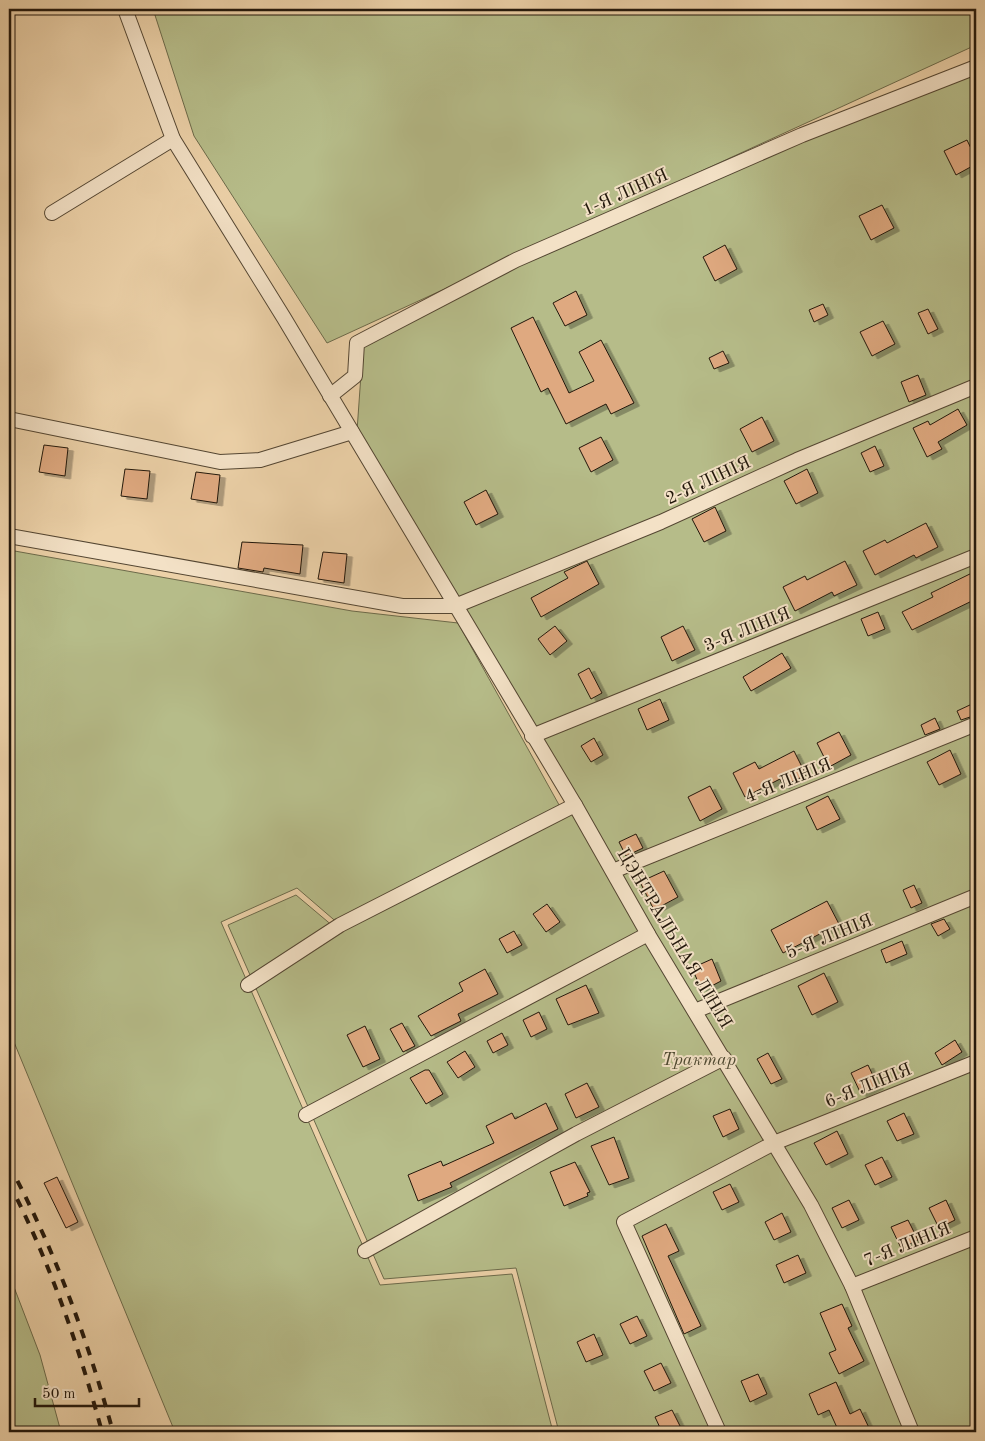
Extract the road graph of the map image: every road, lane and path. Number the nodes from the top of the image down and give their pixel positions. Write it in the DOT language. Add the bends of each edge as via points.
graph roads {
  1 [pos="126,9"];
  2 [pos="976,67"];
  3 [pos="173,139"];
  4 [pos="52,213"];
  5 [pos="976,386"];
  6 [pos="330,396"];
  7 [pos="9,419"];
  8 [pos="352,432"];
  9 [pos="9,536"];
  10 [pos="976,556"];
  11 [pos="456,606"];
  12 [pos="976,724"];
  13 [pos="532,736"];
  14 [pos="575,805"];
  15 [pos="613,871"];
  16 [pos="976,896"];
  17 [pos="648,934"];
  18 [pos="248,985"];
  19 [pos="695,1011"];
  20 [pos="724,1058"];
  21 [pos="976,1062"];
  22 [pos="306,1115"];
  23 [pos="774,1143"];
  24 [pos="976,1237"];
  25 [pos="365,1251"];
  26 [pos="852,1286"];
  27 [pos="719,1432"];
  28 [pos="912,1432"];
  1 -- 3 [label="street, ЦЭНТРАЛЬНАЯ ЛІНІЯ"];
  2 -- 6 [label="street, 1-Я ЛІНІЯ" via="802,135 516,260 357,343 355,376"];
  3 -- 4 [label="street"];
  3 -- 6 [label="street, ЦЭНТРАЛЬНАЯ ЛІНІЯ"];
  5 -- 11 [label="street, 2-Я ЛІНІЯ" via="796,460 661,522"];
  6 -- 8 [label="street, ЦЭНТРАЛЬНАЯ ЛІНІЯ"];
  7 -- 8 [label="street" via="220,462 260,460"];
  8 -- 11 [label="street, ЦЭНТРАЛЬНАЯ ЛІНІЯ"];
  9 -- 11 [label="street" via="402,606"];
  10 -- 13 [label="street, 3-Я ЛІНІЯ"];
  11 -- 13 [label="street, ЦЭНТРАЛЬНАЯ ЛІНІЯ"];
  12 -- 15 [label="street, 4-Я ЛІНІЯ"];
  13 -- 14 [label="street, ЦЭНТРАЛЬНАЯ ЛІНІЯ"];
  14 -- 15 [label="street, ЦЭНТРАЛЬНАЯ ЛІНІЯ"];
  14 -- 18 [label="street" via="340,925"];
  15 -- 17 [label="street, ЦЭНТРАЛЬНАЯ ЛІНІЯ"];
  16 -- 19 [label="street, 5-Я ЛІНІЯ"];
  17 -- 19 [label="street, ЦЭНТРАЛЬНАЯ ЛІНІЯ"];
  17 -- 22 [label="street"];
  19 -- 20 [label="street, ЦЭНТРАЛЬНАЯ ЛІНІЯ"];
  20 -- 23 [label="street, ЦЭНТРАЛЬНАЯ ЛІНІЯ"];
  20 -- 25 [label="street" via="576,1134"];
  21 -- 23 [label="street, 6-Я ЛІНІЯ"];
  23 -- 26 [label="street, ЦЭНТРАЛЬНАЯ ЛІНІЯ" via="811,1205"];
  23 -- 27 [label="street, 6-Я ЛІНІЯ" via="624,1222"];
  24 -- 26 [label="street, 7-Я ЛІНІЯ"];
  26 -- 28 [label="street, ЦЭНТРАЛЬНАЯ ЛІНІЯ"];
}
